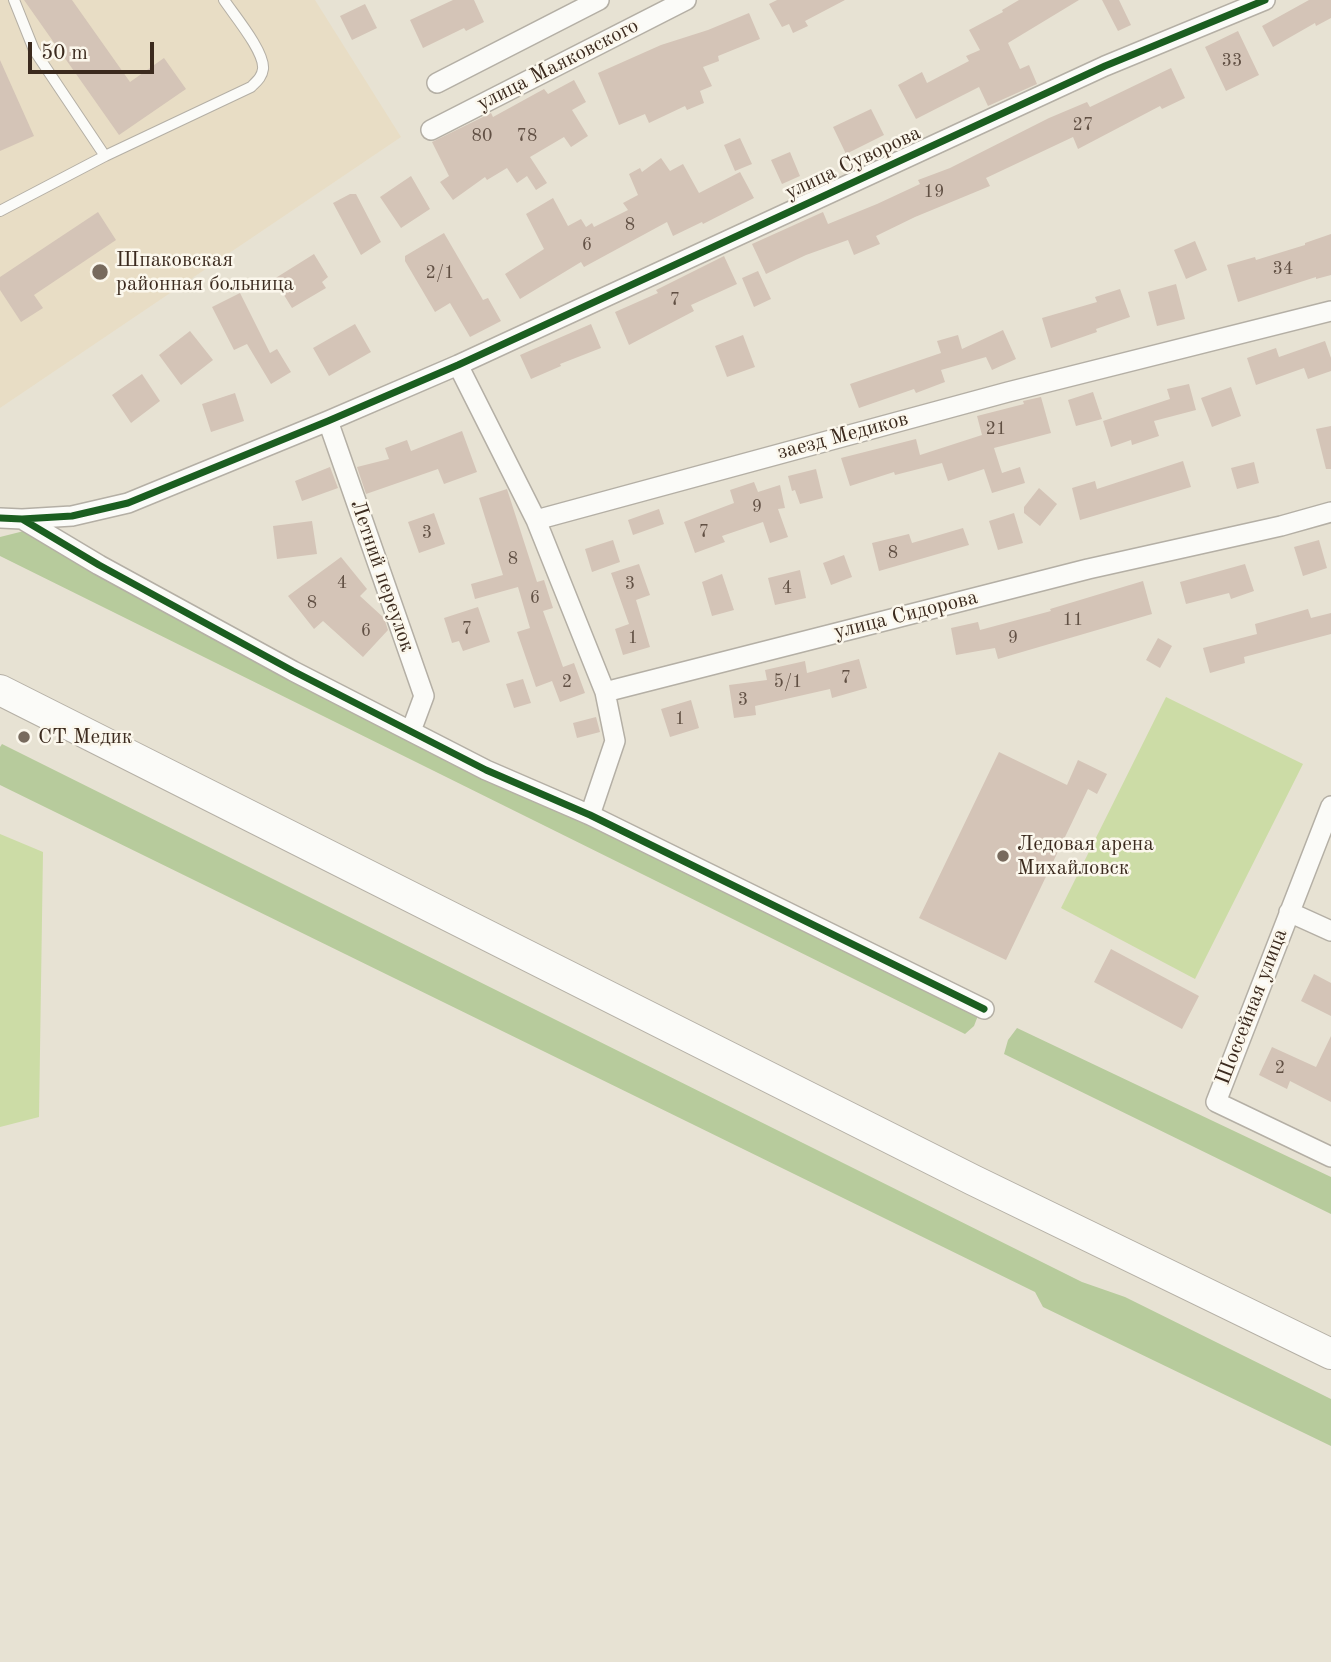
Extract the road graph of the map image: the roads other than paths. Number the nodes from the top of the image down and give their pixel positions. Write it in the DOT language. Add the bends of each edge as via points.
graph roads {
  1 [pos="14,0"];
  2 [pos="224,0"];
  3 [pos="599,0"];
  4 [pos="686,0"];
  5 [pos="1265,0"];
  6 [pos="1242,4"];
  7 [pos="437,83"];
  8 [pos="431,130"];
  9 [pos="105,156"];
  10 [pos="0,211"];
  11 [pos="1331,311"];
  12 [pos="458,365"];
  13 [pos="328,421"];
  14 [pos="1331,512"];
  15 [pos="0,518"];
  16 [pos="22,519"];
  17 [pos="536,520"];
  18 [pos="0,691"];
  19 [pos="605,692"];
  20 [pos="411,732"];
  21 [pos="1331,806"];
  22 [pos="590,815"];
  23 [pos="1289,912"];
  24 [pos="1331,931"];
  25 [pos="984,1009"];
  26 [pos="1331,1157"];
  27 [pos="1331,1354"];
  1 -- 9 [label="lane" via="34,50"];
  2 -- 9 [label="lane" via="260,54 264,66 260,79"];
  3 -- 7 [label="street, улица Маяковского"];
  4 -- 8 [label="street, улица Маяковского"];
  5 -- 6 [label="street, улица Суворова"];
  6 -- 12 [label="street, улица Суворова"];
  9 -- 10 [label="lane"];
  11 -- 17 [label="street, заезд Медиков" via="1007,392"];
  12 -- 13 [label="street, улица Суворова"];
  12 -- 17 [label="street"];
  13 -- 16 [label="street, улица Суворова" via="128,503 72,516"];
  13 -- 20 [label="street, Летний переулок" via="424,696"];
  14 -- 19 [label="street, улица Сидорова"];
  15 -- 16 [label="street, улица Суворова"];
  16 -- 20 [label="street"];
  17 -- 19 [label="street"];
  18 -- 27 [label="main road" via="973,1180"];
  19 -- 22 [label="street" via="615,741"];
  20 -- 22 [label="street"];
  21 -- 23 [label="street"];
  22 -- 25 [label="street"];
  23 -- 24 [label="street"];
  23 -- 26 [label="street, Шоссейная улица" via="1216,1102"];
}
